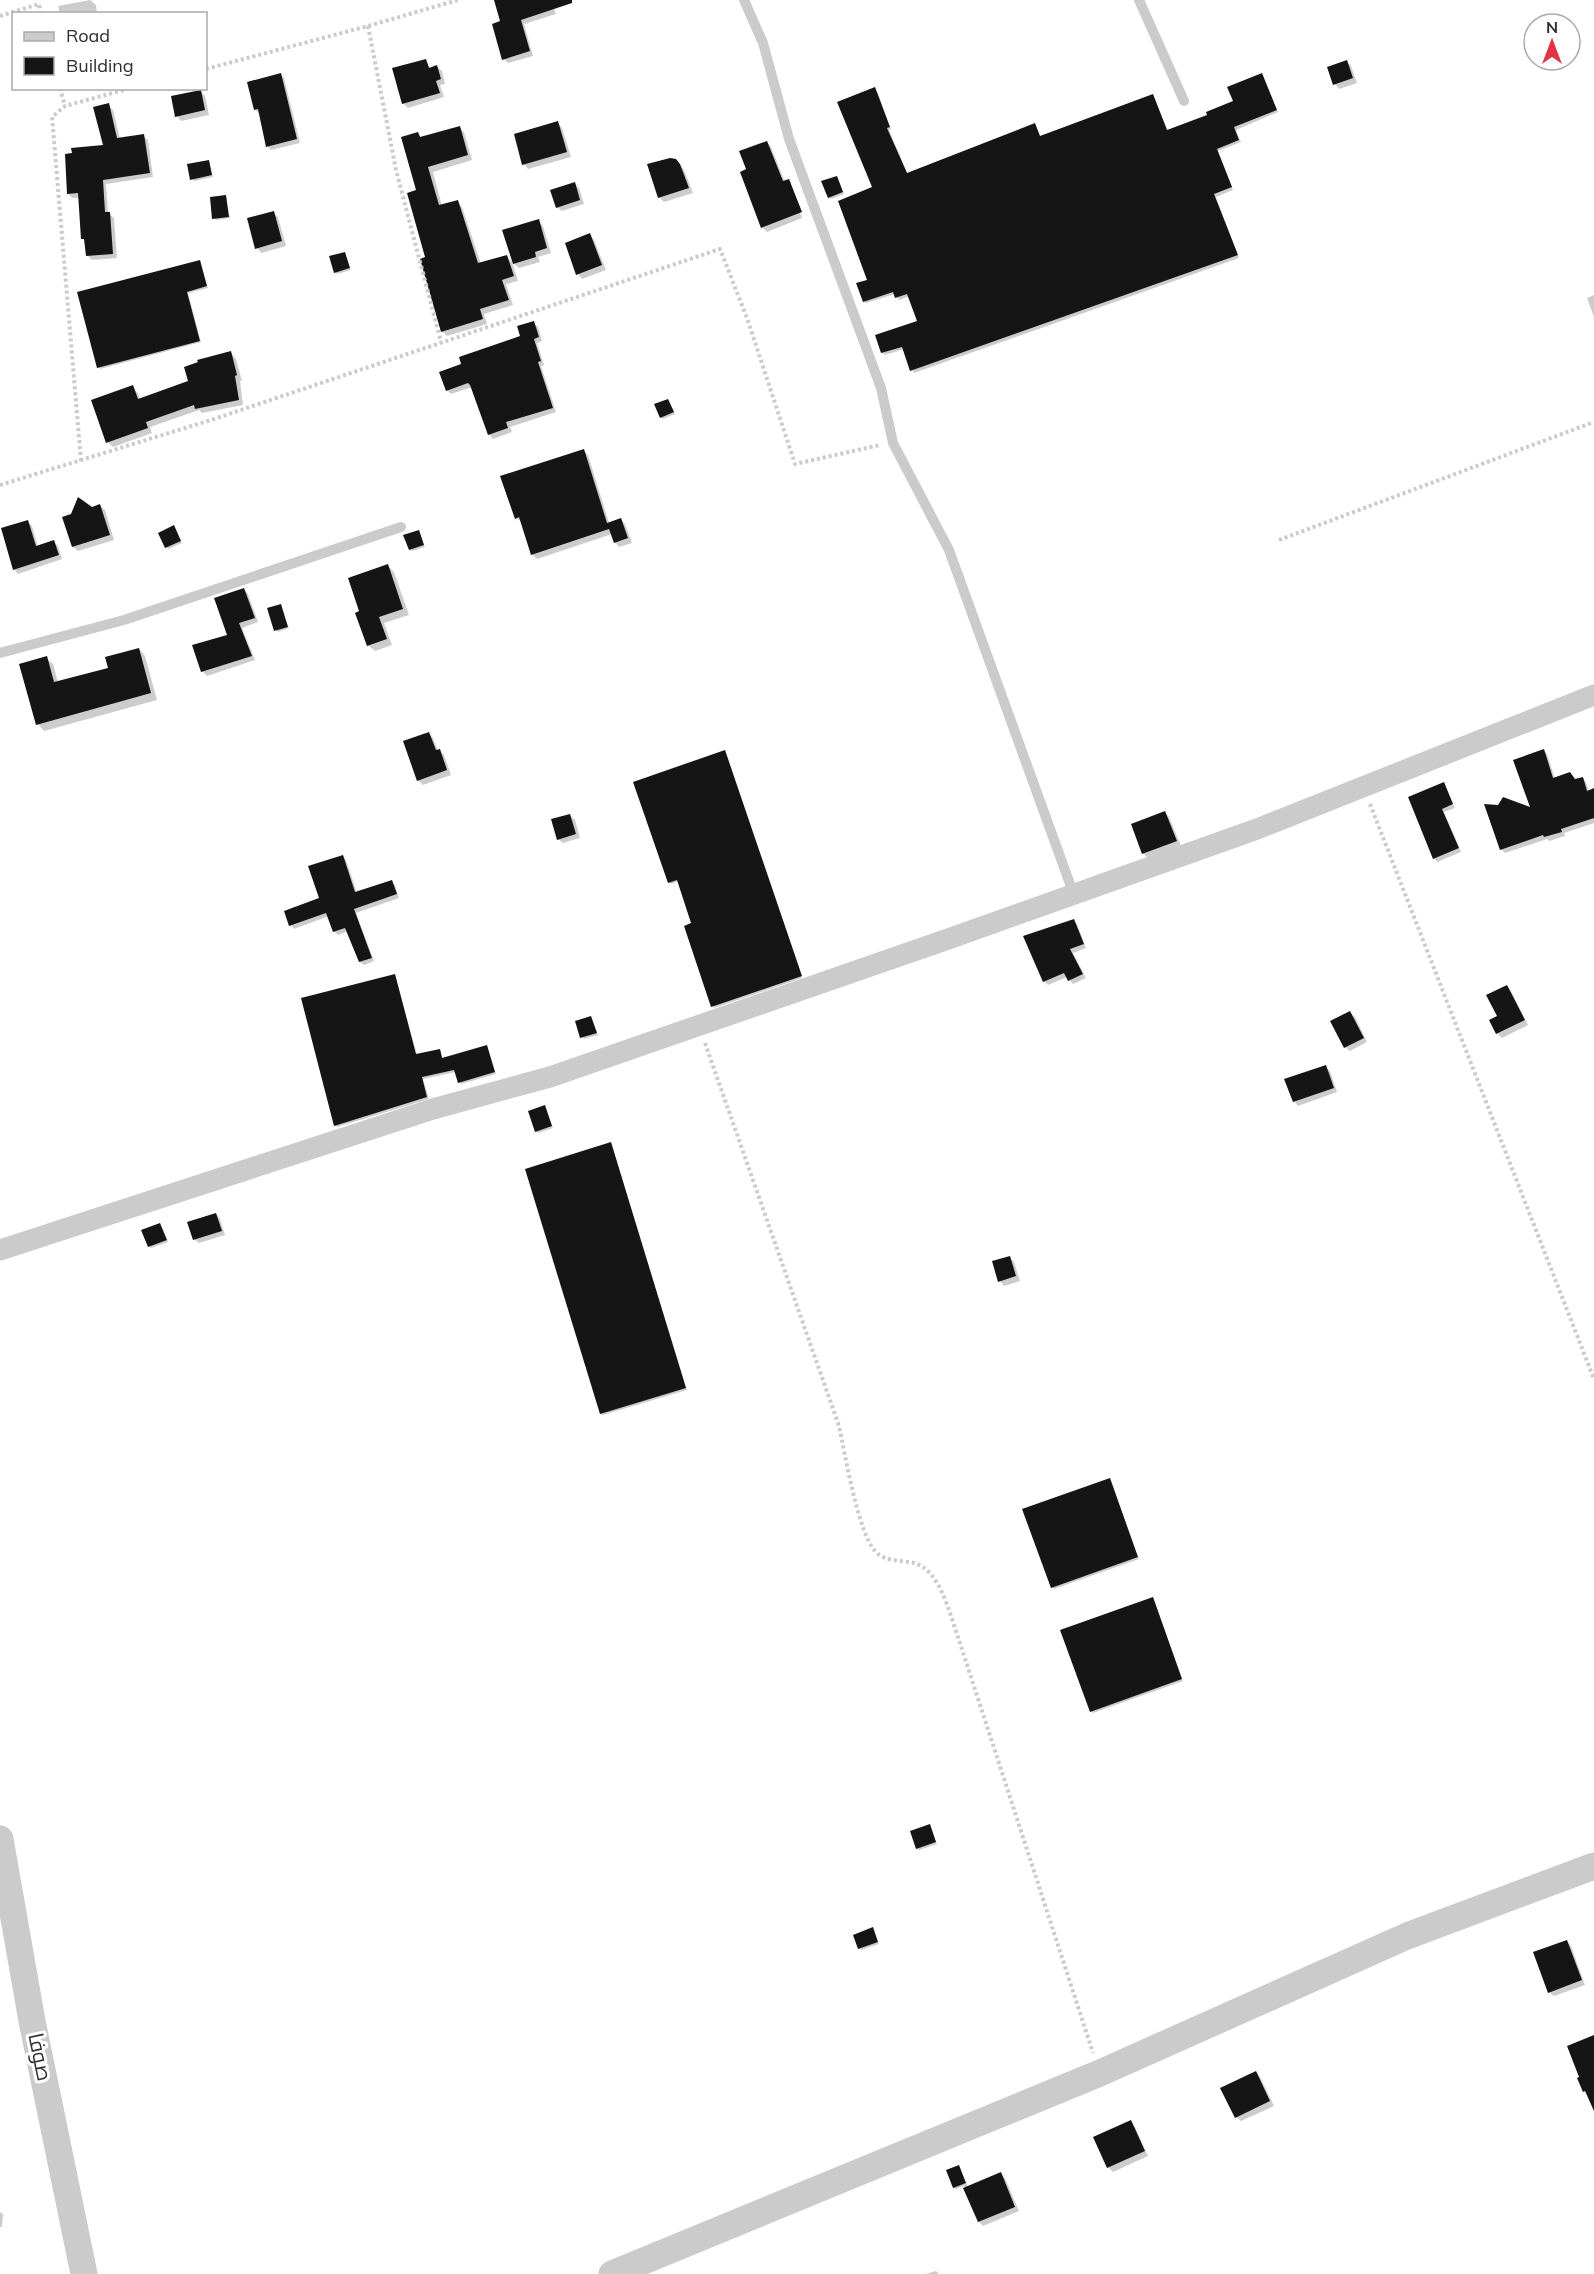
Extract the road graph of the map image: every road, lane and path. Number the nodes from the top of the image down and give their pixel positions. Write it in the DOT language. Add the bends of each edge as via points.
graph roads {
  1 [pos="458,0"];
  2 [pos="744,0"];
  3 [pos="1139,0"];
  4 [pos="13,12"];
  5 [pos="41,12"];
  6 [pos="368,26"];
  7 [pos="207,69"];
  8 [pos="61,90"];
  9 [pos="124,90"];
  10 [pos="1184,101"];
  11 [pos="65,106"];
  12 [pos="441,342"];
  13 [pos="1594,422"];
  14 [pos="893,442"];
  15 [pos="81,461"];
  16 [pos="0,485"];
  17 [pos="401,527"];
  18 [pos="1279,540"];
  19 [pos="0,653"];
  20 [pos="1594,695"];
  21 [pos="1364,787"];
  22 [pos="1074,895"];
  23 [pos="699,1025"];
  24 [pos="0,1250"];
  25 [pos="1594,1380"];
  26 [pos="0,1839"];
  27 [pos="1594,1866"];
  28 [pos="1100,2073"];
  29 [pos="84,2274"];
  30 [pos="612,2274"];
  1 -- 6 [label="path"];
  2 -- 14 [label="lane" via="763,43 789,139 881,388"];
  3 -- 10 [label="lane"];
  4 -- 5 [label="path" via="39,4"];
  6 -- 7 [label="path"];
  6 -- 12 [label="path" via="396,170"];
  8 -- 11 [label="path"];
  9 -- 11 [label="path"];
  11 -- 15 [label="path" via="52,117"];
  12 -- 14 [label="path" via="720,249 795,464"];
  12 -- 15 [label="path"];
  13 -- 18 [label="path"];
  14 -- 22 [label="lane" via="949,550"];
  15 -- 16 [label="path"];
  17 -- 19 [label="lane" via="124,620"];
  20 -- 21 [label="street"];
  21 -- 22 [label="street"];
  21 -- 25 [label="path"];
  22 -- 23 [label="street"];
  23 -- 24 [label="street" via="550,1077 433,1109"];
  23 -- 28 [label="path" via="839,1426 864,1530 875,1552 894,1561 914,1563 935,1577"];
  26 -- 29 [label="street, صوفا" via="32,2021"];
  27 -- 28 [label="street" via="1407,1936"];
  28 -- 30 [label="street"];
}
